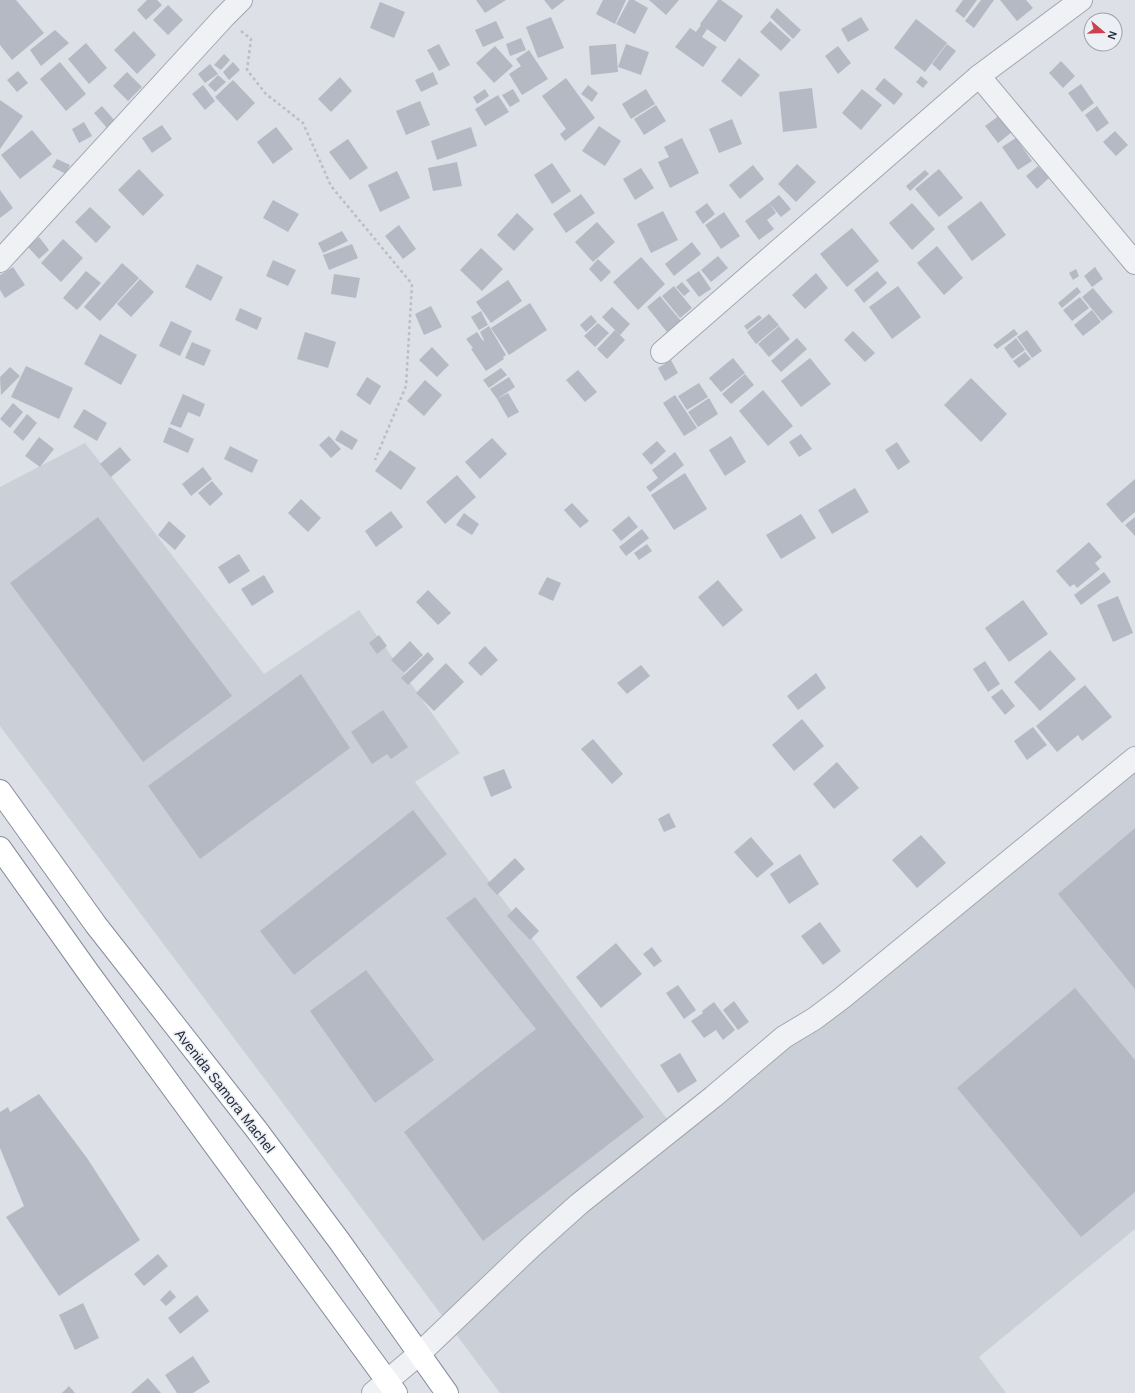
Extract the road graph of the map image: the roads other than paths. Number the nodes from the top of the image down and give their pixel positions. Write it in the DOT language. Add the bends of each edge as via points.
graph roads {
  1 [pos="241,0"];
  2 [pos="1081,0"];
  3 [pos="978,76"];
  4 [pos="0,261"];
  5 [pos="1135,263"];
  6 [pos="662,352"];
  7 [pos="1135,758"];
  8 [pos="0,791"];
  9 [pos="0,848"];
  10 [pos="419,1354"];
  11 [pos="385,1389"];
  12 [pos="447,1393"];
  1 -- 4 [label="street"];
  2 -- 3 [label="street"];
  3 -- 5 [label="street"];
  3 -- 6 [label="street"];
  7 -- 10 [label="street" via="842,998 784,1037 579,1204"];
  8 -- 10 [label="highway, Avenida Samora Machel" via="96,925 256,1129"];
  9 -- 11 [label="highway"];
  10 -- 11 [label="street"];
  10 -- 12 [label="highway, Avenida Samora Machel"];
}
